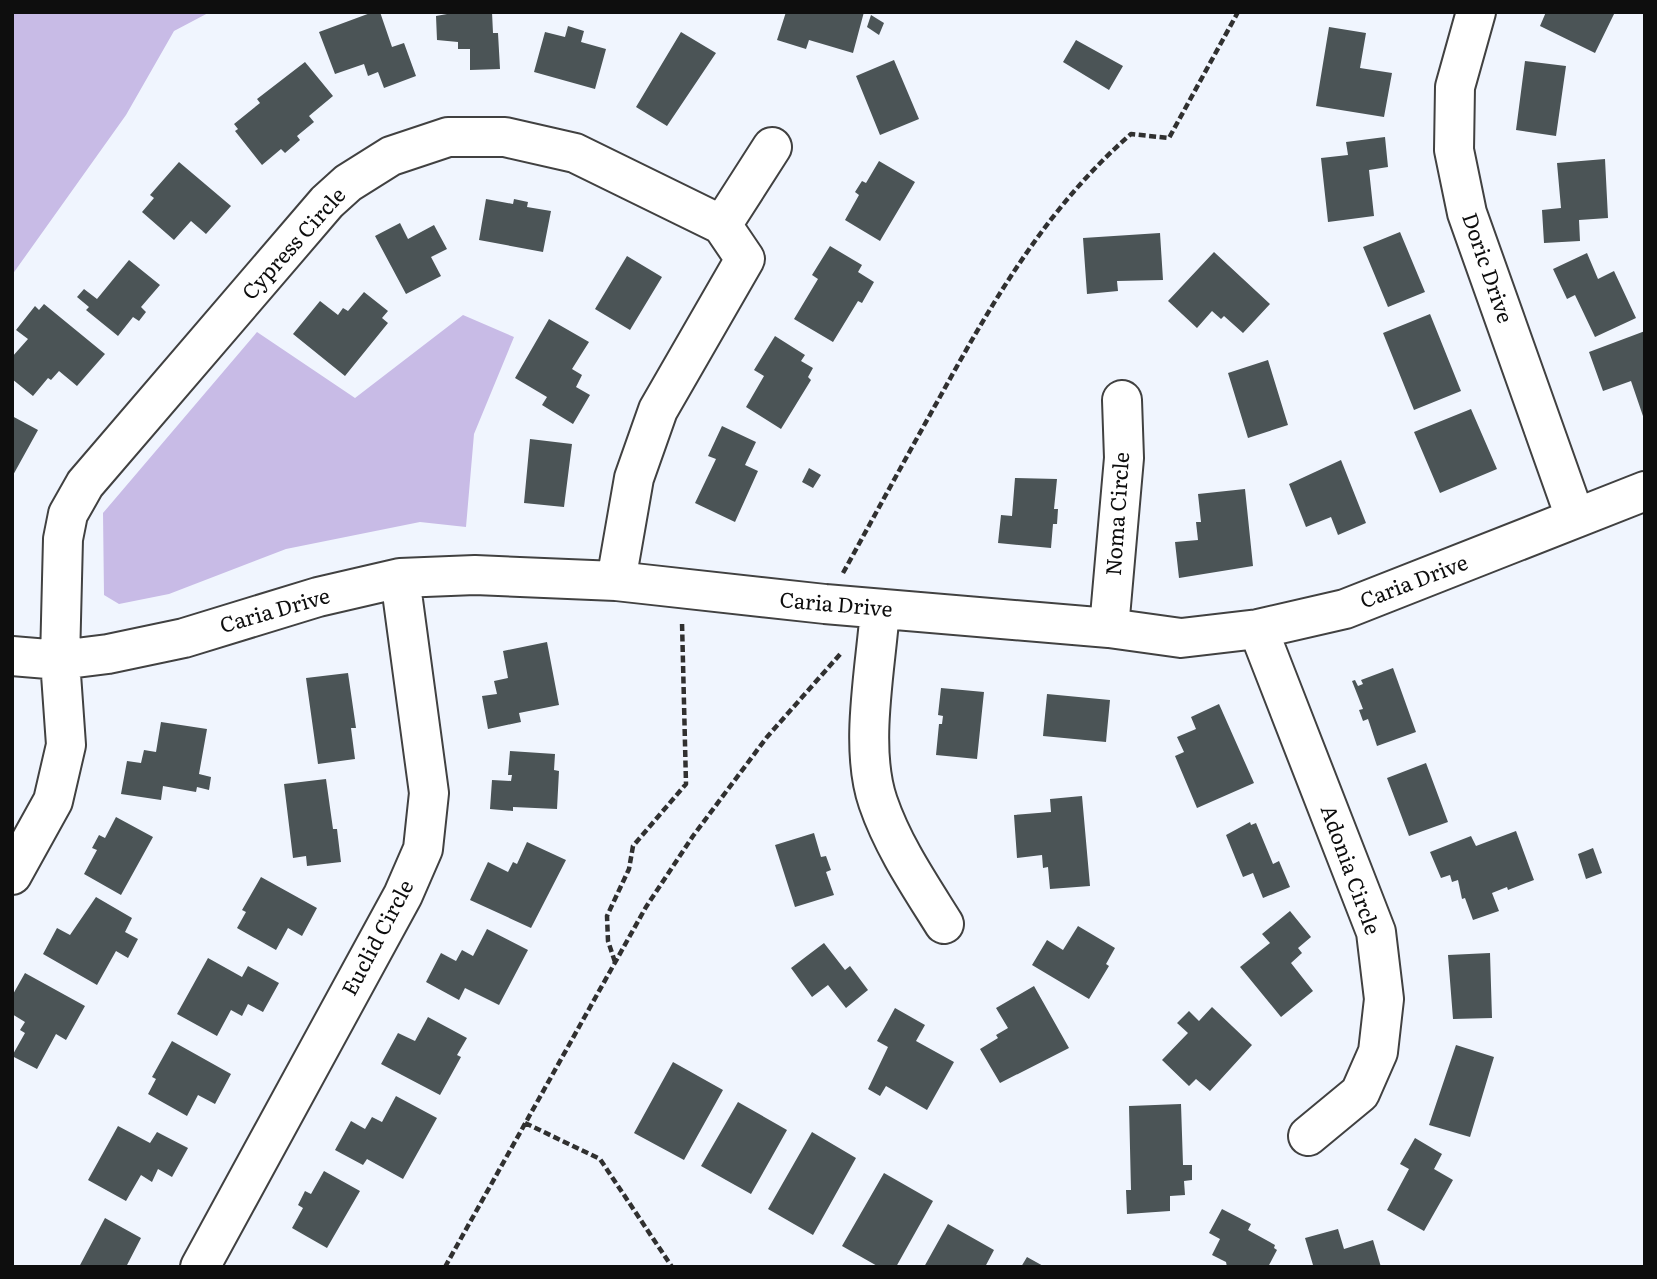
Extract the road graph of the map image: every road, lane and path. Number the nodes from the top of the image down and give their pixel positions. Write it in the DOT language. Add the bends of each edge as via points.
graph roads {
  1 [pos="1238,12"];
  2 [pos="1476,12"];
  3 [pos="772,147"];
  4 [pos="722,225"];
  5 [pos="1122,400"];
  6 [pos="1645,491"];
  7 [pos="1575,517"];
  8 [pos="400,578"];
  9 [pos="616,582"];
  10 [pos="682,590"];
  11 [pos="825,604"];
  12 [pos="880,610"];
  13 [pos="1109,628"];
  14 [pos="1258,629"];
  15 [pos="848,645"];
  16 [pos="12,656"];
  17 [pos="60,660"];
  18 [pos="12,875"];
  19 [pos="944,924"];
  20 [pos="615,962"];
  21 [pos="525,1123"];
  22 [pos="1308,1136"];
  23 [pos="200,1267"];
  24 [pos="445,1267"];
  25 [pos="672,1267"];
  1 -- 11 [label="path" via="1169,138 1131,134 1072,191 1010,275"];
  2 -- 7 [label="street, Doric Drive" via="1455,87 1454,150 1467,213"];
  3 -- 4 [label="street"];
  4 -- 9 [label="street, Cypress Circle" via="745,259 658,410 634,478"];
  4 -- 17 [label="street, Cypress Circle" via="575,153 505,137 448,137 391,156 348,183 85,484 68,514 64,539"];
  5 -- 13 [label="street, Noma Circle" via="1124,458"];
  6 -- 7 [label="street, Caria Drive"];
  7 -- 14 [label="street, Caria Drive" via="1345,609"];
  8 -- 9 [label="street, Caria Drive" via="475,575"];
  8 -- 17 [label="street, Caria Drive" via="318,597 184,638"];
  8 -- 23 [label="street, Euclid Circle" via="429,793 423,849 403,895"];
  9 -- 10 [label="street, Caria Drive"];
  10 -- 11 [label="street, Caria Drive"];
  10 -- 20 [label="path" via="686,784 633,846 629,869 607,916"];
  11 -- 12 [label="street, Caria Drive"];
  12 -- 13 [label="street, Caria Drive"];
  12 -- 19 [label="street" via="870,743 877,799 898,851"];
  13 -- 14 [label="street, Caria Drive" via="1181,638"];
  14 -- 22 [label="street, Adonia Circle" via="1376,932 1384,999 1378,1052 1360,1093"];
  15 -- 20 [label="path" via="767,737 693,836"];
  16 -- 17 [label="street, Caria Drive"];
  17 -- 18 [label="street" via="66,745 53,801"];
  20 -- 21 [label="path"];
  21 -- 24 [label="path"];
  21 -- 25 [label="path" via="600,1159"];
}
